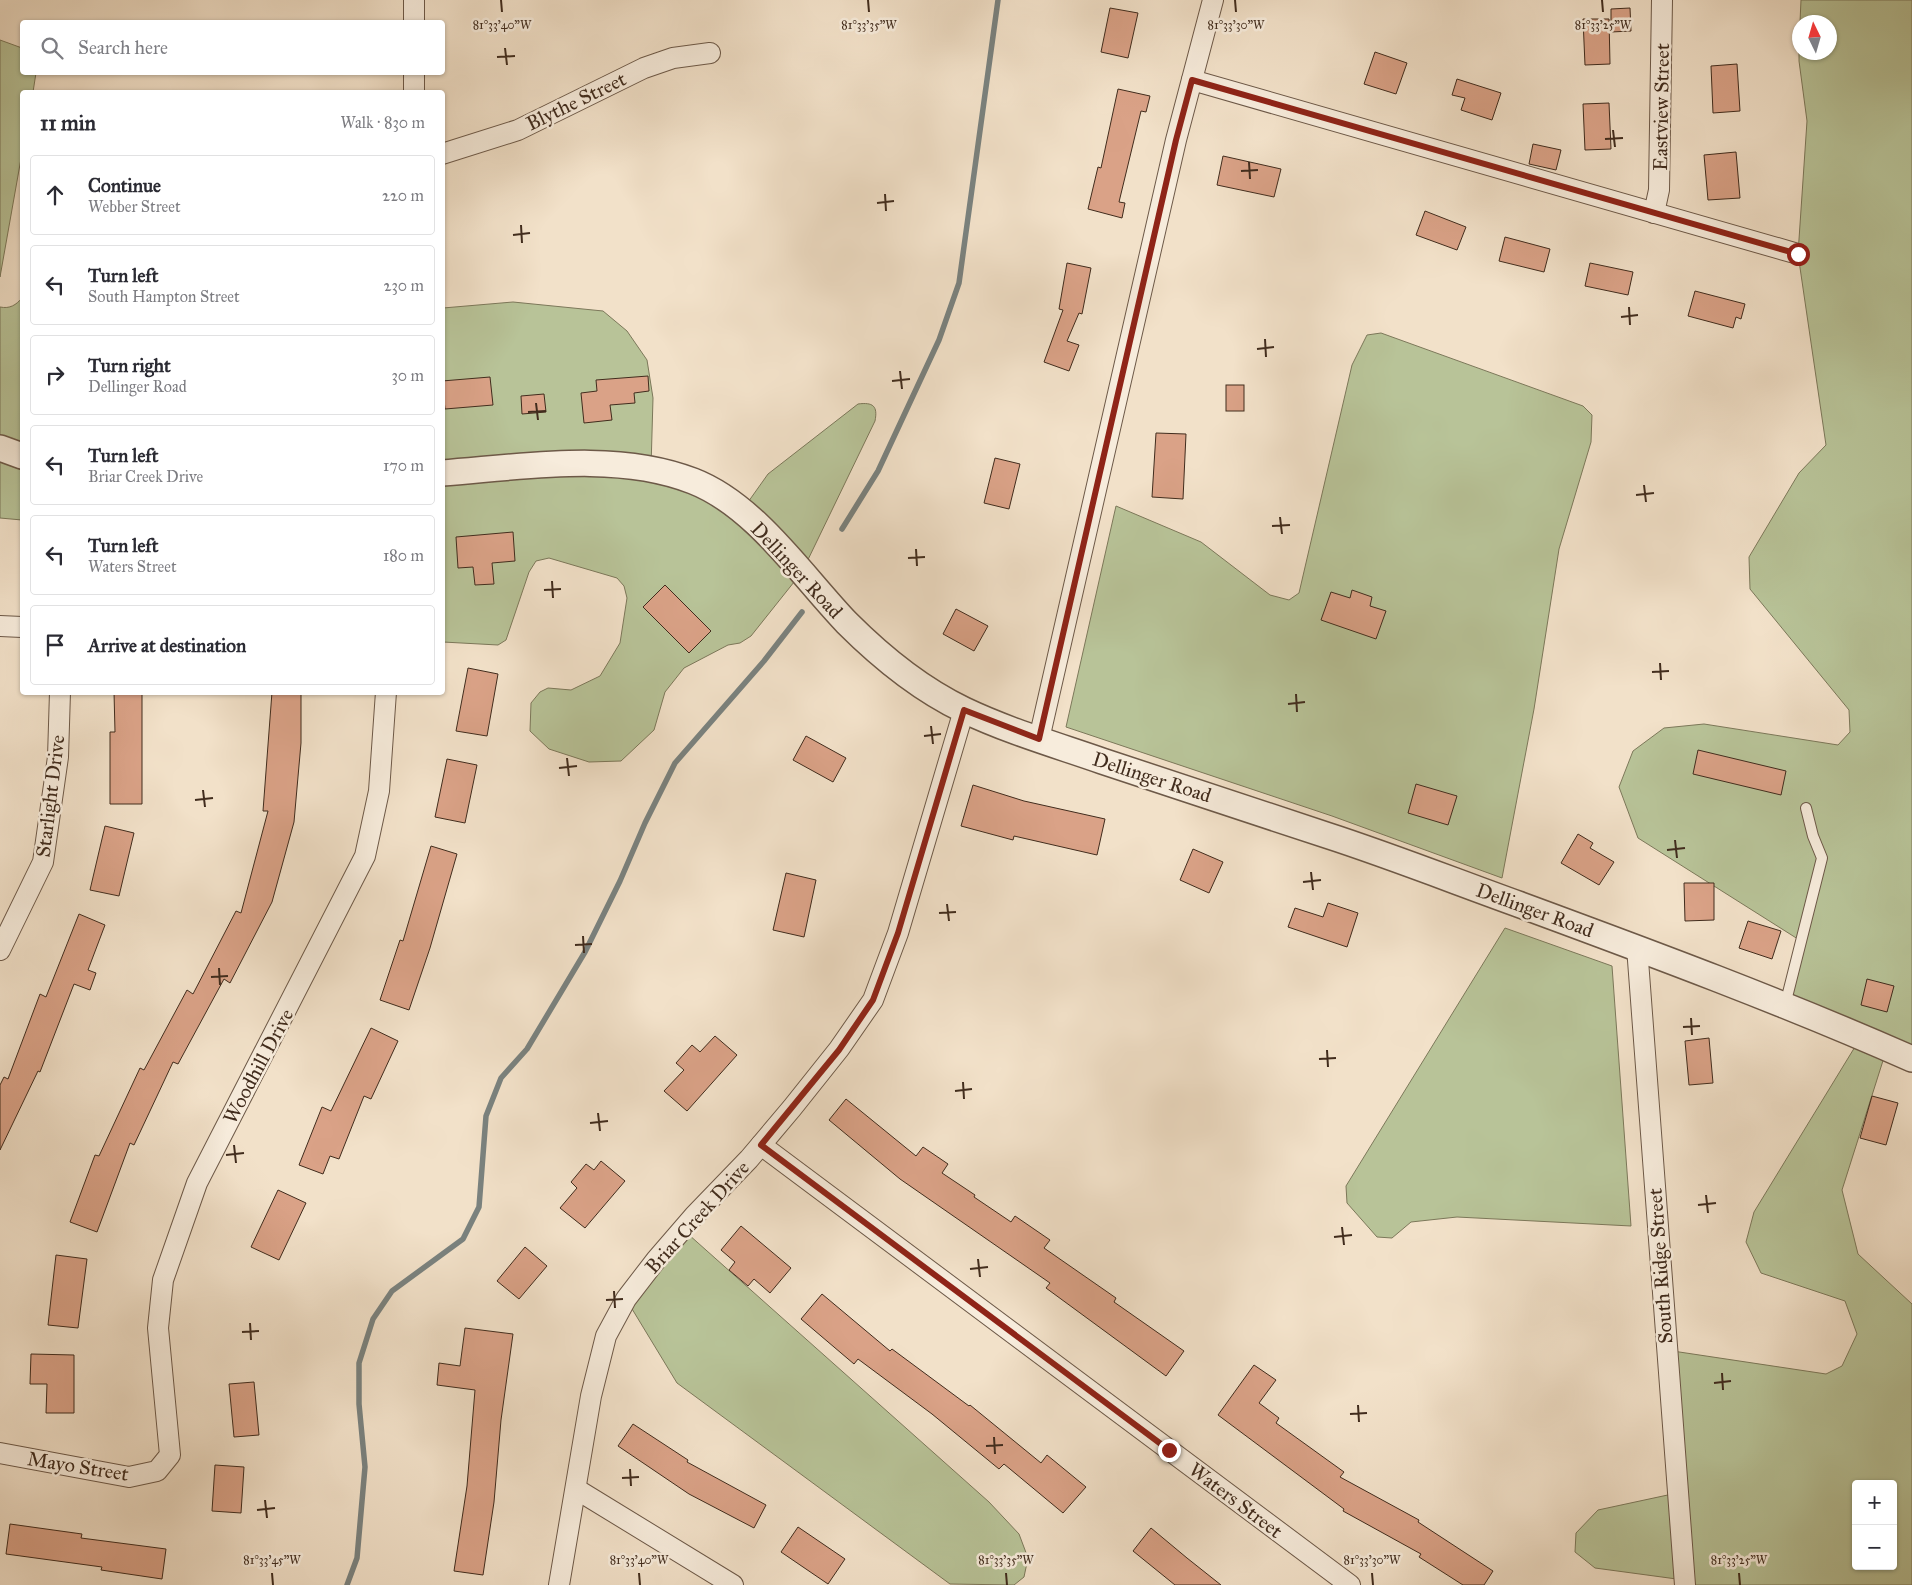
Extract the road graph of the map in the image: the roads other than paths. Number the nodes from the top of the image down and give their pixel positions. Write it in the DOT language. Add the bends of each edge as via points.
graph roads {
  1 [pos="414,0"];
  2 [pos="1213,0"];
  3 [pos="1662,0"];
  4 [pos="414,20"];
  5 [pos="710,53"];
  6 [pos="414,75"];
  7 [pos="1192,80"];
  8 [pos="414,90"];
  9 [pos="445,153"];
  10 [pos="1654,213"];
  11 [pos="1798,254"];
  12 [pos="0,448"];
  13 [pos="20,455"];
  14 [pos="445,473"];
  15 [pos="0,626"];
  16 [pos="20,627"];
  17 [pos="60,695"];
  18 [pos="386,695"];
  19 [pos="964,710"];
  20 [pos="1039,739"];
  21 [pos="1806,808"];
  22 [pos="1637,948"];
  23 [pos="0,950"];
  24 [pos="1785,1006"];
  25 [pos="1912,1059"];
  26 [pos="761,1145"];
  27 [pos="0,1453"];
  28 [pos="157,1471"];
  29 [pos="576,1489"];
  30 [pos="559,1585"];
  31 [pos="733,1585"];
  32 [pos="1350,1585"];
  33 [pos="1685,1585"];
  1 -- 4 [label="street"];
  2 -- 7 [label="street"];
  3 -- 10 [label="street, Eastview Street" via="1659,190"];
  5 -- 9 [label="street, Blythe Street" via="673,58 644,68 518,130"];
  6 -- 8 [label="street"];
  7 -- 10 [label="street"];
  7 -- 20 [label="street"];
  10 -- 11 [label="street"];
  12 -- 13 [label="street"];
  14 -- 19 [label="street, Dellinger Road" via="569,464 616,465 651,468 695,482 731,502 783,550 846,622 891,666"];
  15 -- 16 [label="street"];
  17 -- 23 [label="street, Starlight Drive" via="58,757 43,862"];
  18 -- 28 [label="street, Woodhill Drive" via="379,791 365,856 197,1183 163,1280 158,1328 170,1455"];
  19 -- 20 [label="street, Dellinger Road"];
  19 -- 26 [label="street, Briar Creek Drive" via="898,933 873,1000 839,1050"];
  20 -- 22 [label="street, Dellinger Road" via="1332,837"];
  21 -- 24 [label="lane" via="1822,858"];
  22 -- 24 [label="street, Dellinger Road"];
  22 -- 33 [label="street, South Ridge Street"];
  24 -- 25 [label="street, Dellinger Road"];
  26 -- 29 [label="street, Briar Creek Drive" via="656,1260 626,1299 606,1336 591,1396"];
  26 -- 32 [label="street, Waters Street"];
  27 -- 28 [label="street, Mayo Street" via="129,1476"];
  29 -- 30 [label="street, Briar Creek Drive"];
  29 -- 31 [label="street"];
}
